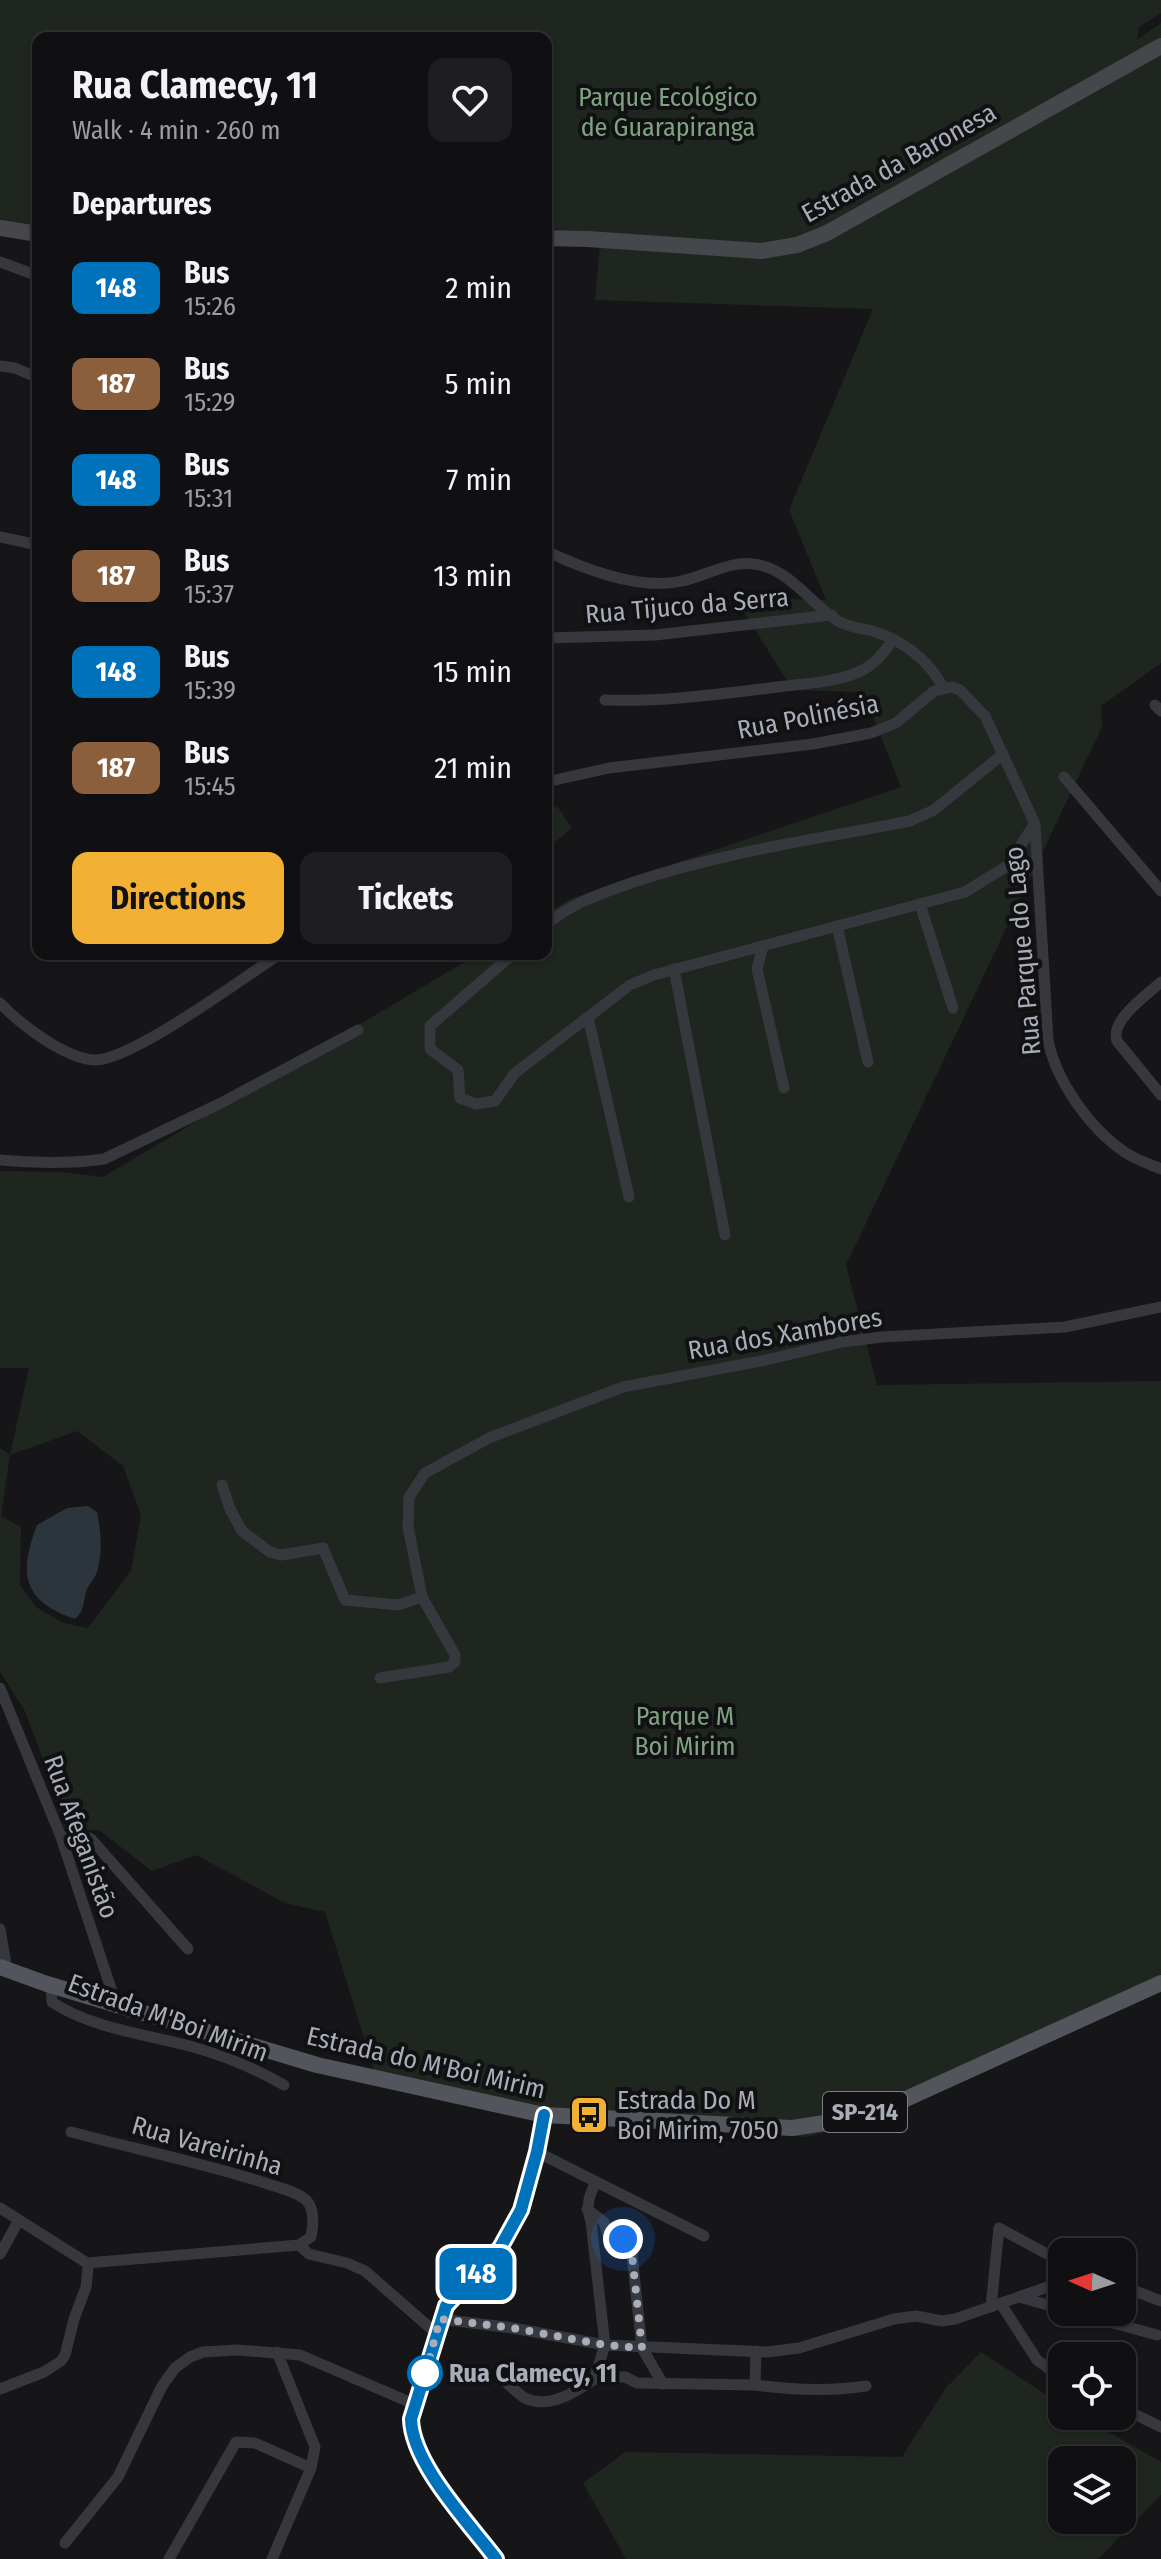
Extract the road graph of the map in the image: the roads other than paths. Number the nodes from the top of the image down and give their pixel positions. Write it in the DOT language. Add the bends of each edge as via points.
graph roads {
  1 [pos="1161,46"];
  2 [pos="0,228"];
  3 [pos="32,233"];
  4 [pos="552,238"];
  5 [pos="0,262"];
  6 [pos="32,274"];
  7 [pos="0,366"];
  8 [pos="32,375"];
  9 [pos="0,537"];
  10 [pos="32,544"];
  11 [pos="552,554"];
  12 [pos="832,615"];
  13 [pos="552,638"];
  14 [pos="893,640"];
  15 [pos="943,687"];
  16 [pos="605,700"];
  17 [pos="1003,754"];
  18 [pos="1064,777"];
  19 [pos="552,781"];
  20 [pos="1035,824"];
  21 [pos="1161,891"];
  22 [pos="920,904"];
  23 [pos="552,920"];
  24 [pos="837,926"];
  25 [pos="763,946"];
  26 [pos="271,960"];
  27 [pos="506,960"];
  28 [pos="674,969"];
  29 [pos="1161,982"];
  30 [pos="0,1003"];
  31 [pos="953,1008"];
  32 [pos="588,1017"];
  33 [pos="358,1030"];
  34 [pos="868,1062"];
  35 [pos="784,1088"];
  36 [pos="1161,1095"];
  37 [pos="0,1160"];
  38 [pos="1161,1169"];
  39 [pos="629,1197"];
  40 [pos="725,1235"];
  41 [pos="1161,1307"];
  42 [pos="222,1485"];
  43 [pos="422,1597"];
  44 [pos="380,1678"];
  45 [pos="0,1688"];
  46 [pos="61,1837"];
  47 [pos="0,1929"];
  48 [pos="188,1949"];
  49 [pos="4,1968"];
  50 [pos="1161,1983"];
  51 [pos="51,1985"];
  52 [pos="116,2004"];
  53 [pos="284,2085"];
  54 [pos="544,2115"];
  55 [pos="71,2132"];
  56 [pos="537,2152"];
  57 [pos="596,2182"];
  58 [pos="0,2208"];
  59 [pos="587,2209"];
  60 [pos="19,2220"];
  61 [pos="704,2236"];
  62 [pos="299,2245"];
  63 [pos="0,2254"];
  64 [pos="1048,2254"];
  65 [pos="87,2263"];
  66 [pos="1048,2287"];
  67 [pos="1136,2291"];
  68 [pos="1019,2297"];
  69 [pos="1161,2301"];
  70 [pos="996,2305"];
  71 [pos="1048,2305"];
  72 [pos="440,2319"];
  73 [pos="1124,2326"];
  74 [pos="436,2333"];
  75 [pos="1157,2335"];
  76 [pos="605,2345"];
  77 [pos="642,2348"];
  78 [pos="756,2351"];
  79 [pos="277,2352"];
  80 [pos="1048,2368"];
  81 [pos="598,2377"];
  82 [pos="505,2381"];
  83 [pos="663,2384"];
  84 [pos="755,2385"];
  85 [pos="866,2386"];
  86 [pos="0,2389"];
  87 [pos="414,2404"];
  88 [pos="1136,2415"];
  89 [pos="1161,2427"];
  90 [pos="311,2468"];
  91 [pos="65,2543"];
  92 [pos="169,2559"];
  93 [pos="272,2559"];
  94 [pos="496,2559"];
  1 -- 4 [label="main road, Estrada da Baronesa" via="797,245 761,251"];
  2 -- 3 [label="main road"];
  5 -- 6 [label="street"];
  7 -- 8 [label="street"];
  9 -- 10 [label="street"];
  11 -- 12 [label="street" via="584,569 660,583 681,582 731,565 770,567"];
  12 -- 13 [label="street, Rua Tijuco da Serra" via="655,635"];
  12 -- 14 [label="street" via="855,629"];
  14 -- 15 [label="street" via="915,653"];
  14 -- 16 [label="street" via="881,656 853,675 691,698"];
  15 -- 17 [label="street" via="966,694 985,716"];
  15 -- 19 [label="street, Rua Polinésia" via="896,723 871,733 609,768"];
  17 -- 20 [label="street"];
  17 -- 23 [label="street" via="934,810 910,821 691,863 589,897"];
  18 -- 21 [label="street"];
  20 -- 22 [label="street" via="1007,866 965,892"];
  20 -- 38 [label="street, Rua Parque do Lago" via="1052,1059 1067,1091 1110,1141"];
  22 -- 24 [label="street"];
  22 -- 31 [label="street"];
  24 -- 25 [label="street"];
  24 -- 34 [label="street"];
  25 -- 28 [label="street"];
  25 -- 35 [label="street" via="757,969"];
  26 -- 30 [label="street" via="138,1047 96,1061 65,1052"];
  27 -- 32 [label="street" via="430,1026 430,1049 458,1070 460,1098 476,1104 495,1101 515,1073"];
  28 -- 32 [label="street" via="630,985"];
  28 -- 40 [label="street"];
  29 -- 36 [label="street" via="1119,1021 1115,1034"];
  32 -- 39 [label="street"];
  33 -- 37 [label="street" via="104,1159"];
  41 -- 43 [label="street, Rua dos Xambores" via="1065,1327 862,1339 641,1382 503,1432 425,1473 409,1497 408,1527"];
  42 -- 43 [label="street" via="242,1531 270,1552 323,1548 345,1600 398,1605"];
  43 -- 44 [label="street, Rua dos Xambores" via="455,1662"];
  45 -- 46 [label="street, Rua Afeganistão"];
  46 -- 48 [label="street" via="80,1834 91,1839"];
  46 -- 52 [label="street, Rua Afeganistão"];
  47 -- 49 [label="street"];
  49 -- 51 [label="main road, Estrada do M'Boi Mirim / SP-214"];
  50 -- 54 [label="main road, Estrada do M'Boi Mirim / SP-214" via="897,2103 825,2123 792,2128"];
  51 -- 52 [label="main road, Estrada do M'Boi Mirim / SP-214"];
  51 -- 53 [label="street, Estrada M'Boi Mirim" via="52,2002 73,2012 234,2059"];
  52 -- 54 [label="main road, Estrada do M'Boi Mirim / SP-214" via="355,2075"];
  54 -- 56 [label="street"];
  55 -- 62 [label="street, Rua Vareirinha" via="205,2165 302,2197 311,2207 313,2222 311,2237"];
  56 -- 57 [label="street"];
  56 -- 72 [label="street" via="513,2227"];
  57 -- 59 [label="street"];
  57 -- 61 [label="street"];
  58 -- 60 [label="street"];
  59 -- 76 [label="street"];
  59 -- 77 [label="street" via="604,2222 608,2236 623,2239 632,2255"];
  60 -- 63 [label="street"];
  60 -- 65 [label="street"];
  62 -- 65 [label="street"];
  62 -- 74 [label="street" via="309,2254 365,2271"];
  64 -- 70 [label="street" via="999,2228"];
  65 -- 86 [label="street" via="86,2287 61,2361"];
  66 -- 68 [label="street"];
  67 -- 69 [label="street"];
  68 -- 70 [label="street"];
  68 -- 71 [label="street"];
  70 -- 78 [label="street" via="955,2319 894,2319 799,2348"];
  70 -- 80 [label="street"];
  72 -- 74 [label="street"];
  72 -- 76 [label="street"];
  73 -- 75 [label="street"];
  74 -- 87 [label="street"];
  76 -- 77 [label="street"];
  76 -- 81 [label="street"];
  77 -- 78 [label="street"];
  77 -- 83 [label="street"];
  78 -- 84 [label="street"];
  79 -- 87 [label="street" via="308,2357"];
  79 -- 90 [label="street" via="315,2442"];
  79 -- 91 [label="street" via="203,2352 175,2368 123,2470"];
  81 -- 82 [label="street" via="569,2396 540,2403"];
  81 -- 83 [label="street"];
  83 -- 84 [label="street"];
  84 -- 85 [label="street" via="804,2391"];
  87 -- 94 [label="street" via="411,2432 416,2448"];
  88 -- 89 [label="street"];
  90 -- 92 [label="street" via="255,2443 236,2442"];
  90 -- 93 [label="street"];
}
